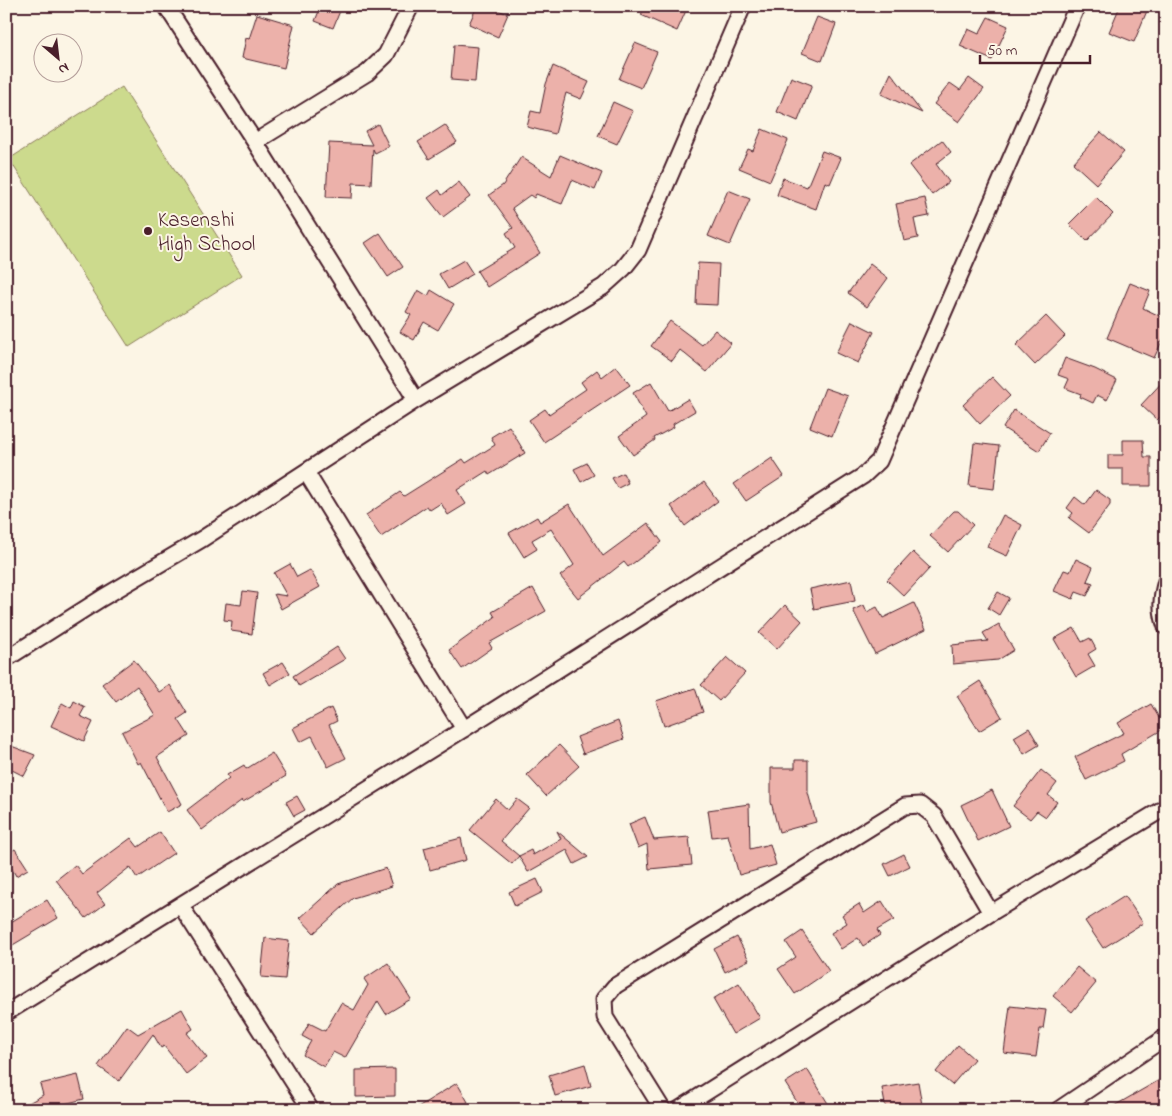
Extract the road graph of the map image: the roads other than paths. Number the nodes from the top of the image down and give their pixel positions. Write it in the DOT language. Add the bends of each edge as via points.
graph roads {
  1 [pos="166,6"];
  2 [pos="411,6"];
  3 [pos="743,6"];
  4 [pos="1077,6"];
  5 [pos="255,142"];
  6 [pos="416,400"];
  7 [pos="306,472"];
  8 [pos="1166,581"];
  9 [pos="1166,627"];
  10 [pos="6,659"];
  11 [pos="464,729"];
  12 [pos="1166,807"];
  13 [pos="181,906"];
  14 [pos="991,913"];
  15 [pos="6,1014"];
  16 [pos="1166,1037"];
  17 [pos="311,1110"];
  18 [pos="663,1110"];
  19 [pos="678,1110"];
  20 [pos="1058,1110"];
  1 -- 5 [label="street"];
  2 -- 5 [label="street" via="386,55 367,73"];
  3 -- 6 [label="street" via="638,250 623,269 603,287"];
  4 -- 11 [label="street" via="878,461 863,476"];
  5 -- 6 [label="street"];
  6 -- 7 [label="street"];
  7 -- 10 [label="street"];
  7 -- 11 [label="street"];
  8 -- 9 [label="street" via="1161,596"];
  11 -- 13 [label="street"];
  12 -- 14 [label="street"];
  13 -- 15 [label="street"];
  13 -- 17 [label="street"];
  14 -- 18 [label="street" via="934,816 920,804 905,806 615,986 604,999 605,1017"];
  14 -- 19 [label="street"];
  16 -- 20 [label="street"];
}
